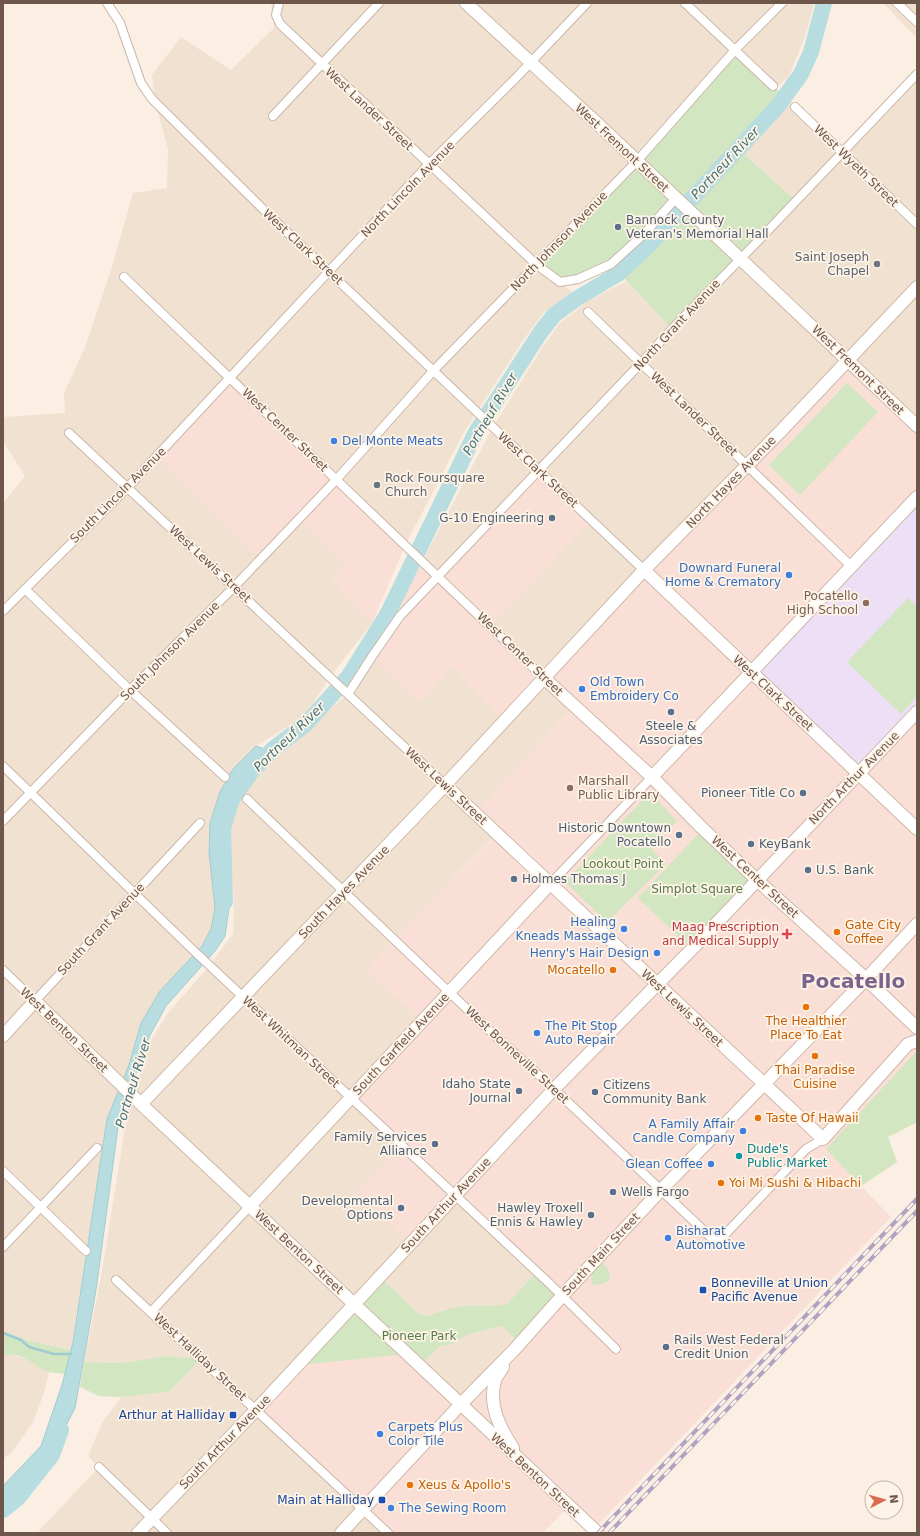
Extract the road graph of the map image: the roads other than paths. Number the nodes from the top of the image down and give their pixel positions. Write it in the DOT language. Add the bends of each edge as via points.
graph roads {
  1 [pos="107,3"];
  2 [pos="279,3"];
  3 [pos="379,3"];
  4 [pos="466,3"];
  5 [pos="587,3"];
  6 [pos="685,3"];
  7 [pos="782,3"];
  8 [pos="897,3"];
  9 [pos="917,22"];
  10 [pos="735,50"];
  11 [pos="530,63"];
  12 [pos="322,64"];
  13 [pos="917,74"];
  14 [pos="773,86"];
  15 [pos="795,107"];
  16 [pos="273,116"];
  17 [pos="842,153"];
  18 [pos="637,161"];
  19 [pos="429,164"];
  20 [pos="676,198"];
  21 [pos="917,224"];
  22 [pos="740,259"];
  23 [pos="537,265"];
  24 [pos="330,272"];
  25 [pos="124,277"];
  26 [pos="917,287"];
  27 [pos="588,312"];
  28 [pos="848,361"];
  29 [pos="641,363"];
  30 [pos="434,370"];
  31 [pos="231,378"];
  32 [pos="917,426"];
  33 [pos="69,432"];
  34 [pos="746,465"];
  35 [pos="539,471"];
  36 [pos="336,480"];
  37 [pos="128,487"];
  38 [pos="917,497"];
  39 [pos="851,566"];
  40 [pos="644,570"];
  41 [pos="438,577"];
  42 [pos="234,587"];
  43 [pos="25,588"];
  44 [pos="3,611"];
  45 [pos="750,671"];
  46 [pos="544,678"];
  47 [pos="130,690"];
  48 [pos="348,694"];
  49 [pos="917,712"];
  50 [pos="3,766"];
  51 [pos="858,774"];
  52 [pos="225,777"];
  53 [pos="652,777"];
  54 [pos="445,786"];
  55 [pos="30,793"];
  56 [pos="248,799"];
  57 [pos="3,821"];
  58 [pos="200,823"];
  59 [pos="917,829"];
  60 [pos="757,880"];
  61 [pos="550,884"];
  62 [pos="345,891"];
  63 [pos="135,893"];
  64 [pos="917,924"];
  65 [pos="3,970"];
  66 [pos="866,979"];
  67 [pos="656,984"];
  68 [pos="449,992"];
  69 [pos="243,997"];
  70 [pos="35,1001"];
  71 [pos="905,1017"];
  72 [pos="917,1028"];
  73 [pos="3,1036"];
  74 [pos="913,1043"];
  75 [pos="763,1084"];
  76 [pos="554,1089"];
  77 [pos="351,1098"];
  78 [pos="137,1100"];
  79 [pos="823,1140"];
  80 [pos="97,1148"];
  81 [pos="3,1171"];
  82 [pos="661,1190"];
  83 [pos="456,1195"];
  84 [pos="250,1206"];
  85 [pos="40,1207"];
  86 [pos="3,1247"];
  87 [pos="86,1251"];
  88 [pos="116,1280"];
  89 [pos="562,1296"];
  90 [pos="354,1304"];
  91 [pos="151,1312"];
  92 [pos="616,1348"];
  93 [pos="514,1350"];
  94 [pos="460,1405"];
  95 [pos="256,1410"];
  96 [pos="522,1462"];
  97 [pos="99,1466"];
  98 [pos="363,1510"];
  99 [pos="152,1519"];
  100 [pos="138,1533"];
  101 [pos="167,1533"];
  102 [pos="341,1533"];
  103 [pos="388,1533"];
  104 [pos="598,1533"];
  1 -- 24 [label="street, West Clark Street" via="120,23 141,83 152,99"];
  2 -- 12 [label="street, West Lander Street" via="276,15 280,24"];
  3 -- 12 [label="street"];
  4 -- 11 [label="street, West Fremont Street"];
  5 -- 11 [label="street, North Lincoln Avenue"];
  6 -- 10 [label="street"];
  7 -- 10 [label="street, North Johnson Avenue"];
  8 -- 9 [label="street"];
  10 -- 14 [label="street"];
  10 -- 18 [label="street, North Johnson Avenue"];
  11 -- 18 [label="street, West Fremont Street"];
  11 -- 19 [label="street, North Lincoln Avenue"];
  12 -- 16 [label="street"];
  12 -- 19 [label="street, West Lander Street"];
  13 -- 17 [label="street, North Grant Avenue"];
  15 -- 17 [label="street, West Wyeth Street"];
  17 -- 21 [label="street, West Wyeth Street"];
  17 -- 22 [label="street, North Grant Avenue"];
  18 -- 20 [label="street, West Fremont Street"];
  18 -- 23 [label="street, North Johnson Avenue"];
  19 -- 23 [label="street, West Lander Street"];
  19 -- 24 [label="street, North Lincoln Avenue"];
  20 -- 22 [label="street, West Fremont Street"];
  20 -- 23 [label="street, West Lander Street" via="644,234 611,264 578,279 560,282"];
  22 -- 28 [label="street, West Fremont Street"];
  22 -- 29 [label="street, North Grant Avenue"];
  23 -- 30 [label="street, North Johnson Avenue"];
  24 -- 30 [label="street, West Clark Street"];
  24 -- 31 [label="street, North Lincoln Avenue"];
  25 -- 31 [label="street, West Center Street"];
  26 -- 28 [label="street, North Hayes Avenue"];
  27 -- 29 [label="street, West Lander Street"];
  28 -- 32 [label="street, West Fremont Street"];
  28 -- 34 [label="street, North Hayes Avenue"];
  29 -- 34 [label="street, West Lander Street"];
  29 -- 35 [label="street, North Grant Avenue"];
  30 -- 35 [label="street, West Clark Street"];
  30 -- 36 [label="street, North Johnson Avenue"];
  31 -- 36 [label="street, West Center Street"];
  31 -- 37 [label="street, South Lincoln Avenue"];
  33 -- 37 [label="street, West Lewis Street"];
  34 -- 39 [label="street, West Lander Street"];
  34 -- 40 [label="street, North Hayes Avenue"];
  35 -- 40 [label="street, West Clark Street"];
  35 -- 41 [label="street, North Grant Avenue"];
  36 -- 41 [label="street, West Center Street"];
  36 -- 42 [label="street, South Johnson Avenue"];
  37 -- 42 [label="street, West Lewis Street"];
  37 -- 43 [label="street, South Lincoln Avenue"];
  38 -- 39 [label="street"];
  39 -- 45 [label="street"];
  40 -- 45 [label="street, West Clark Street"];
  40 -- 46 [label="street, North Hayes Avenue"];
  41 -- 46 [label="street, West Center Street"];
  41 -- 48 [label="street" via="400,616"];
  42 -- 47 [label="street, South Johnson Avenue"];
  42 -- 48 [label="street, West Lewis Street"];
  43 -- 44 [label="street, South Lincoln Avenue"];
  43 -- 47 [label="street"];
  45 -- 51 [label="street, West Clark Street"];
  45 -- 53 [label="street"];
  46 -- 53 [label="street, West Center Street"];
  46 -- 54 [label="street, South Hayes Avenue"];
  47 -- 52 [label="street"];
  47 -- 55 [label="street, South Johnson Avenue"];
  48 -- 54 [label="street, West Lewis Street"];
  49 -- 51 [label="street, North Arthur Avenue"];
  50 -- 55 [label="street, West Whitman Street"];
  51 -- 59 [label="street, West Clark Street"];
  51 -- 60 [label="street, North Arthur Avenue"];
  53 -- 60 [label="street, West Center Street"];
  53 -- 61 [label="street, South Garfield Avenue"];
  54 -- 61 [label="street, West Lewis Street"];
  54 -- 62 [label="street, South Hayes Avenue"];
  55 -- 57 [label="street, South Johnson Avenue"];
  55 -- 63 [label="street, West Whitman Street"];
  56 -- 62 [label="street, West Bonneville Street"];
  58 -- 63 [label="street, South Grant Avenue"];
  60 -- 66 [label="street, West Center Street"];
  60 -- 67 [label="street, South Arthur Avenue"];
  61 -- 67 [label="street, West Lewis Street"];
  61 -- 68 [label="street, South Garfield Avenue"];
  62 -- 68 [label="street, West Bonneville Street"];
  62 -- 69 [label="street, South Hayes Avenue"];
  63 -- 69 [label="street, West Whitman Street"];
  63 -- 70 [label="street, South Grant Avenue"];
  64 -- 66 [label="street, South Main Street"];
  65 -- 70 [label="street, West Benton Street"];
  66 -- 71 [label="street, West Center Street"];
  66 -- 75 [label="street, South Main Street"];
  67 -- 75 [label="street, West Lewis Street"];
  67 -- 76 [label="street, South Arthur Avenue"];
  68 -- 76 [label="street, West Bonneville Street"];
  68 -- 77 [label="street, South Garfield Avenue"];
  69 -- 77 [label="street, West Whitman Street"];
  69 -- 78 [label="street, South Hayes Avenue"];
  70 -- 73 [label="street, South Grant Avenue"];
  70 -- 78 [label="street, West Benton Street"];
  71 -- 72 [label="street, West Center Street"];
  71 -- 74 [label="street"];
  74 -- 79 [label="street"];
  75 -- 79 [label="street, West Lewis Street"];
  75 -- 82 [label="street, South Main Street"];
  76 -- 82 [label="street, West Bonneville Street"];
  76 -- 83 [label="street, South Arthur Avenue"];
  77 -- 83 [label="street, West Whitman Street"];
  77 -- 84 [label="street, South Garfield Avenue"];
  78 -- 84 [label="street, West Benton Street"];
  79 -- 82 [label="street, West Bonneville Street" via="806,1149 718,1243"];
  80 -- 85 [label="street"];
  81 -- 85 [label="street"];
  82 -- 89 [label="street, South Main Street"];
  83 -- 89 [label="street, West Whitman Street"];
  83 -- 90 [label="street, South Arthur Avenue"];
  84 -- 90 [label="street, West Benton Street"];
  84 -- 91 [label="street, South Garfield Avenue"];
  85 -- 86 [label="street"];
  85 -- 87 [label="street"];
  88 -- 91 [label="street, West Halliday Street"];
  89 -- 92 [label="street, West Whitman Street"];
  89 -- 93 [label="street, South Main Street"];
  90 -- 94 [label="street, West Benton Street"];
  90 -- 95 [label="street, South Arthur Avenue"];
  91 -- 95 [label="street, West Halliday Street"];
  93 -- 94 [label="street, South Main Street"];
  93 -- 96 [label="street" via="495,1380 494,1401 497,1420"];
  94 -- 96 [label="street, West Benton Street"];
  94 -- 98 [label="street, South Main Street"];
  95 -- 98 [label="street, West Halliday Street"];
  95 -- 99 [label="street, South Arthur Avenue"];
  96 -- 104 [label="street, West Benton Street"];
  97 -- 99 [label="street"];
  98 -- 102 [label="street, South Main Street"];
  98 -- 103 [label="street, West Halliday Street"];
  99 -- 100 [label="street, South Arthur Avenue"];
  99 -- 101 [label="street"];
}
